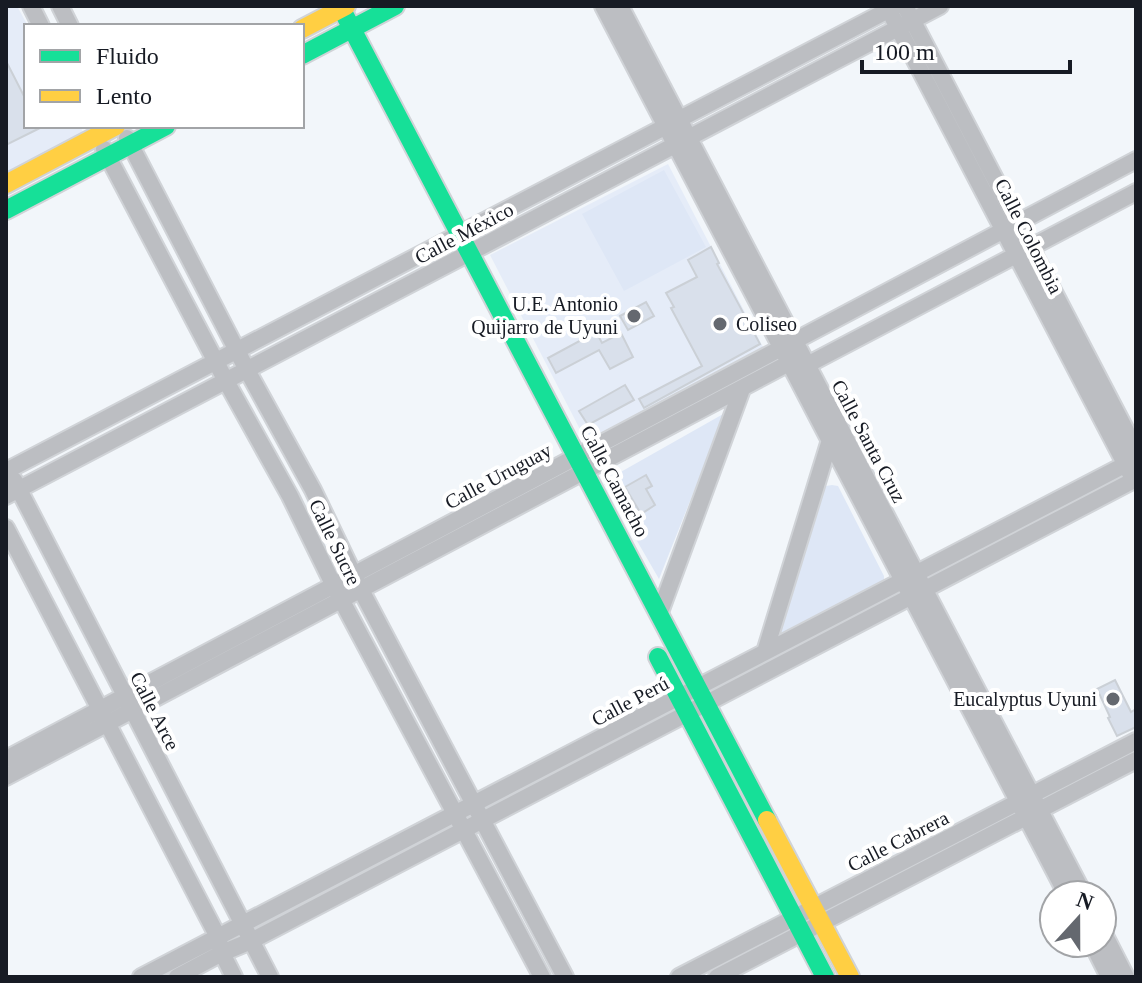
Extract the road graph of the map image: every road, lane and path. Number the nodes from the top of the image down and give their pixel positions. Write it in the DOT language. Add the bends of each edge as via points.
graph roads {
  1 [pos="31,6"];
  2 [pos="60,6"];
  3 [pos="395,6"];
  4 [pos="603,6"];
  5 [pos="620,6"];
  6 [pos="940,6"];
  7 [pos="343,7"];
  8 [pos="321,12"];
  9 [pos="898,13"];
  10 [pos="40,24"];
  11 [pos="69,24"];
  12 [pos="304,27"];
  13 [pos="352,28"];
  14 [pos="339,44"];
  15 [pos="304,54"];
  16 [pos="672,123"];
  17 [pos="119,128"];
  18 [pos="162,128"];
  19 [pos="94,131"];
  20 [pos="682,141"];
  21 [pos="130,145"];
  22 [pos="108,156"];
  23 [pos="1136,160"];
  24 [pos="6,184"];
  25 [pos="1136,192"];
  26 [pos="6,210"];
  27 [pos="1011,227"];
  28 [pos="460,234"];
  29 [pos="439,236"];
  30 [pos="1023,251"];
  31 [pos="470,253"];
  32 [pos="456,269"];
  33 [pos="237,350"];
  34 [pos="789,351"];
  35 [pos="216,362"];
  36 [pos="807,365"];
  37 [pos="247,370"];
  38 [pos="226,381"];
  39 [pos="742,389"];
  40 [pos="830,440"];
  41 [pos="1136,450"];
  42 [pos="1131,462"];
  43 [pos="581,464"];
  44 [pos="7,468"];
  45 [pos="1135,481"];
  46 [pos="12,493"];
  47 [pos="6,528"];
  48 [pos="909,577"];
  49 [pos="358,582"];
  50 [pos="338,593"];
  51 [pos="918,593"];
  52 [pos="659,614"];
  53 [pos="651,643"];
  54 [pos="765,652"];
  55 [pos="702,695"];
  56 [pos="129,703"];
  57 [pos="684,705"];
  58 [pos="104,716"];
  59 [pos="1136,741"];
  60 [pos="6,759"];
  61 [pos="1136,760"];
  62 [pos="6,777"];
  63 [pos="1025,798"];
  64 [pos="473,805"];
  65 [pos="454,814"];
  66 [pos="1033,814"];
  67 [pos="481,820"];
  68 [pos="463,830"];
  69 [pos="1060,879"];
  70 [pos="1074,879"];
  71 [pos="818,915"];
  72 [pos="243,925"];
  73 [pos="798,925"];
  74 [pos="251,941"];
  75 [pos="220,945"];
  76 [pos="1100,959"];
  77 [pos="1117,959"];
  78 [pos="141,977"];
  79 [pos="177,977"];
  80 [pos="234,977"];
  81 [pos="270,977"];
  82 [pos="542,977"];
  83 [pos="565,977"];
  84 [pos="679,977"];
  85 [pos="717,977"];
  86 [pos="825,977"];
  87 [pos="850,977"];
  88 [pos="1109,977"];
  89 [pos="1126,977"];
  1 -- 10 [label="street"];
  2 -- 11 [label="street"];
  3 -- 13 [label="main road"];
  4 -- 16 [label="street, Calle Santa Cruz"];
  5 -- 16 [label="street, Calle Santa Cruz"];
  6 -- 9 [label="street, Calle México"];
  7 -- 8 [label="main road"];
  7 -- 13 [label="main road, Calle Camacho"];
  8 -- 12 [label="main road"];
  8 -- 14 [label="main road"];
  9 -- 16 [label="street, Calle México"];
  9 -- 20 [label="street, Calle México"];
  9 -- 27 [label="street, Calle Colombia"];
  13 -- 14 [label="main road"];
  13 -- 28 [label="main road, Calle Camacho"];
  14 -- 15 [label="main road"];
  16 -- 20 [label="street, Calle Santa Cruz"];
  16 -- 28 [label="street, Calle México"];
  17 -- 21 [label="street, Calle Sucre"];
  18 -- 21 [label="main road"];
  19 -- 22 [label="street, Calle Sucre"];
  19 -- 24 [label="main road"];
  20 -- 31 [label="street, Calle México"];
  20 -- 34 [label="street, Calle Santa Cruz"];
  21 -- 22 [label="main road"];
  21 -- 33 [label="street, Calle Sucre"];
  22 -- 26 [label="main road"];
  22 -- 35 [label="street, Calle Sucre"];
  23 -- 27 [label="street, Calle Uruguay"];
  25 -- 30 [label="street"];
  27 -- 30 [label="street, Calle Colombia"];
  27 -- 34 [label="street, Calle Uruguay"];
  28 -- 29 [label="street, Calle México"];
  28 -- 31 [label="main road, Calle Camacho"];
  29 -- 32 [label="main road"];
  29 -- 33 [label="street, Calle México"];
  30 -- 36 [label="street"];
  30 -- 41 [label="street, Calle Colombia"];
  30 -- 42 [label="street, Calle Colombia"];
  31 -- 32 [label="street, Calle México"];
  31 -- 43 [label="main road, Calle Camacho"];
  32 -- 37 [label="street, Calle México"];
  33 -- 35 [label="street, Calle México"];
  33 -- 37 [label="street, Calle Sucre"];
  34 -- 36 [label="street, Calle Santa Cruz"];
  34 -- 39 [label="street, Calle Uruguay"];
  34 -- 40 [label="street, Calle Santa Cruz"];
  34 -- 43 [label="street, Calle Uruguay"];
  35 -- 38 [label="street, Calle Sucre"];
  35 -- 44 [label="street, Calle México"];
  36 -- 48 [label="street, Calle Santa Cruz"];
  37 -- 38 [label="street, Calle México"];
  37 -- 49 [label="street, Calle Sucre"];
  38 -- 46 [label="street, Calle México"];
  38 -- 50 [label="street, Calle Sucre"];
  39 -- 43 [label="street, Calle Uruguay"];
  39 -- 52 [label="street"];
  40 -- 48 [label="street, Calle Santa Cruz"];
  40 -- 54 [label="street"];
  42 -- 45 [label="street, Calle Colombia"];
  42 -- 48 [label="street, Calle Perú"];
  43 -- 49 [label="street, Calle Uruguay"];
  43 -- 52 [label="main road, Calle Camacho"];
  44 -- 46 [label="street, Calle Arce"];
  45 -- 51 [label="street, Calle Perú"];
  46 -- 56 [label="street, Calle Arce"];
  47 -- 58 [label="street"];
  48 -- 51 [label="street, Calle Santa Cruz"];
  48 -- 54 [label="street, Calle Perú"];
  49 -- 50 [label="street, Calle Uruguay"];
  49 -- 64 [label="street, Calle Sucre"];
  50 -- 56 [label="street, Calle Uruguay"];
  50 -- 65 [label="street, Calle Sucre"];
  51 -- 55 [label="street, Calle Perú"];
  51 -- 63 [label="street, Calle Santa Cruz"];
  52 -- 55 [label="main road, Calle Camacho"];
  53 -- 57 [label="main road"];
  54 -- 55 [label="street, Calle Perú"];
  55 -- 57 [label="street, Calle Perú"];
  55 -- 71 [label="main road, Calle Camacho"];
  56 -- 58 [label="street, Calle Uruguay"];
  56 -- 72 [label="street, Calle Arce"];
  57 -- 64 [label="street, Calle Perú"];
  57 -- 67 [label="street, Calle Perú"];
  57 -- 73 [label="main road"];
  58 -- 60 [label="street, Calle Uruguay"];
  58 -- 62 [label="street, Calle Uruguay"];
  58 -- 75 [label="street"];
  59 -- 63 [label="street, Calle Cabrera"];
  61 -- 66 [label="street, Calle Cabrera"];
  63 -- 66 [label="street, Calle Santa Cruz"];
  63 -- 71 [label="street, Calle Cabrera"];
  64 -- 65 [label="street, Calle Perú"];
  64 -- 67 [label="street, Calle Sucre"];
  65 -- 68 [label="street, Calle Sucre"];
  65 -- 72 [label="street, Calle Perú"];
  66 -- 69 [label="street, Calle Santa Cruz"];
  66 -- 70 [label="street, Calle Santa Cruz"];
  66 -- 71 [label="street, Calle Cabrera"];
  67 -- 68 [label="street, Calle Perú"];
  67 -- 83 [label="street, Calle Sucre"];
  68 -- 74 [label="street, Calle Perú"];
  68 -- 82 [label="street, Calle Sucre"];
  71 -- 73 [label="street, Calle Cabrera"];
  71 -- 87 [label="main road, Calle Camacho"];
  72 -- 74 [label="street, Calle Arce"];
  72 -- 75 [label="street, Calle Perú"];
  73 -- 84 [label="street, Calle Cabrera"];
  73 -- 85 [label="street, Calle Cabrera"];
  73 -- 86 [label="main road"];
  74 -- 75 [label="street, Calle Perú"];
  74 -- 81 [label="street, Calle Arce"];
  75 -- 78 [label="street, Calle Perú"];
  75 -- 79 [label="street, Calle Perú"];
  75 -- 80 [label="street"];
  76 -- 88 [label="street"];
  77 -- 89 [label="street"];
}
